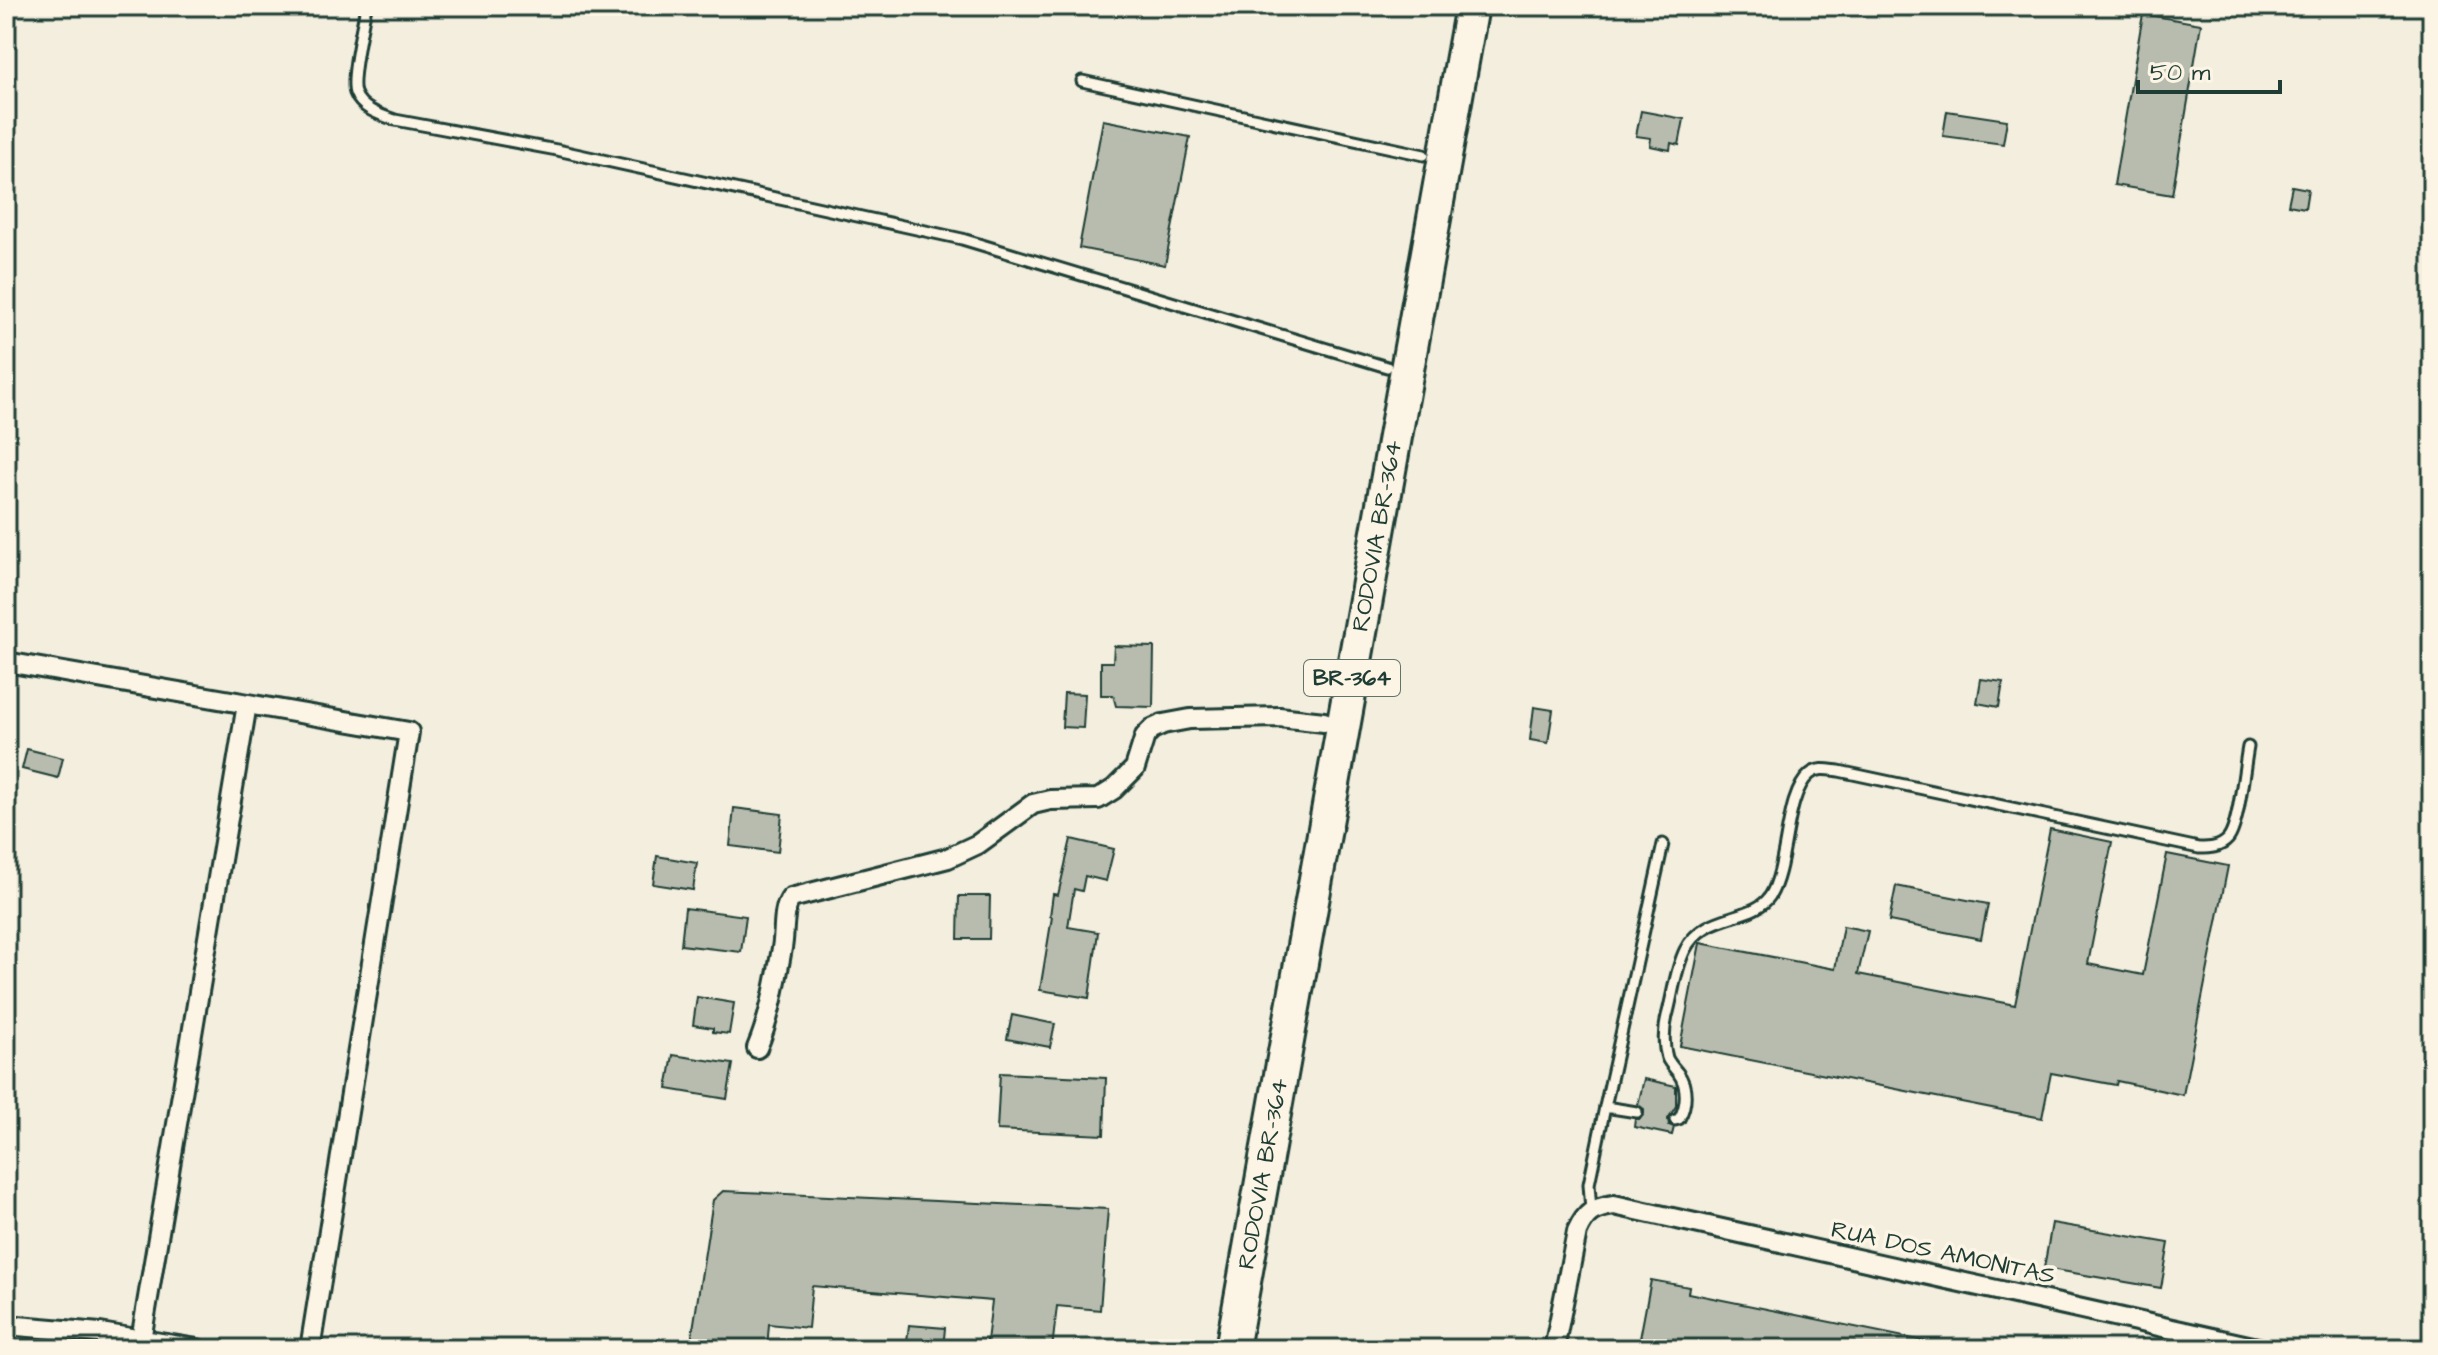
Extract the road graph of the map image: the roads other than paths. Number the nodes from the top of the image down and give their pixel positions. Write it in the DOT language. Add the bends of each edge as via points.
graph roads {
  1 [pos="366,6"];
  2 [pos="1452,6"];
  3 [pos="1472,6"];
  4 [pos="1082,81"];
  5 [pos="1424,155"];
  6 [pos="1387,367"];
  7 [pos="6,662"];
  8 [pos="247,704"];
  9 [pos="1324,722"];
  10 [pos="2248,747"];
  11 [pos="1663,844"];
  12 [pos="757,1048"];
  13 [pos="1605,1107"];
  14 [pos="1637,1112"];
  15 [pos="1675,1120"];
  16 [pos="1591,1210"];
  17 [pos="6,1325"];
  18 [pos="141,1340"];
  19 [pos="197,1349"];
  20 [pos="310,1349"];
  21 [pos="1216,1349"];
  22 [pos="1232,1349"];
  23 [pos="1554,1349"];
  24 [pos="2262,1349"];
  1 -- 6 [label="lane" via="353,80 355,94 375,114 962,239"];
  2 -- 5 [label="highway, BR-364"];
  3 -- 22 [label="highway, RODOVIA BR-364 / BR-364"];
  4 -- 5 [label="lane"];
  5 -- 6 [label="highway, BR-364"];
  6 -- 9 [label="highway, BR-364"];
  7 -- 8 [label="street"];
  8 -- 18 [label="street"];
  8 -- 20 [label="street" via="409,732"];
  9 -- 12 [label="street" via="1279,717 1163,724 1145,736 1130,774 1098,799 1033,804 978,844 948,858 791,898"];
  9 -- 21 [label="highway, BR-364"];
  10 -- 15 [label="lane" via="2233,828 2227,841 2213,849 1839,771 1811,772 1795,802 1769,898 1716,921 1685,949 1664,1043 1668,1061 1685,1086 1681,1116"];
  11 -- 13 [label="lane"];
  13 -- 14 [label="lane"];
  13 -- 16 [label="lane" via="1589,1184"];
  16 -- 23 [label="street" via="1577,1232"];
  16 -- 24 [label="street, RUA DOS AMONITAS" via="1614,1205"];
  17 -- 18 [label="street"];
  18 -- 19 [label="street"];
}
